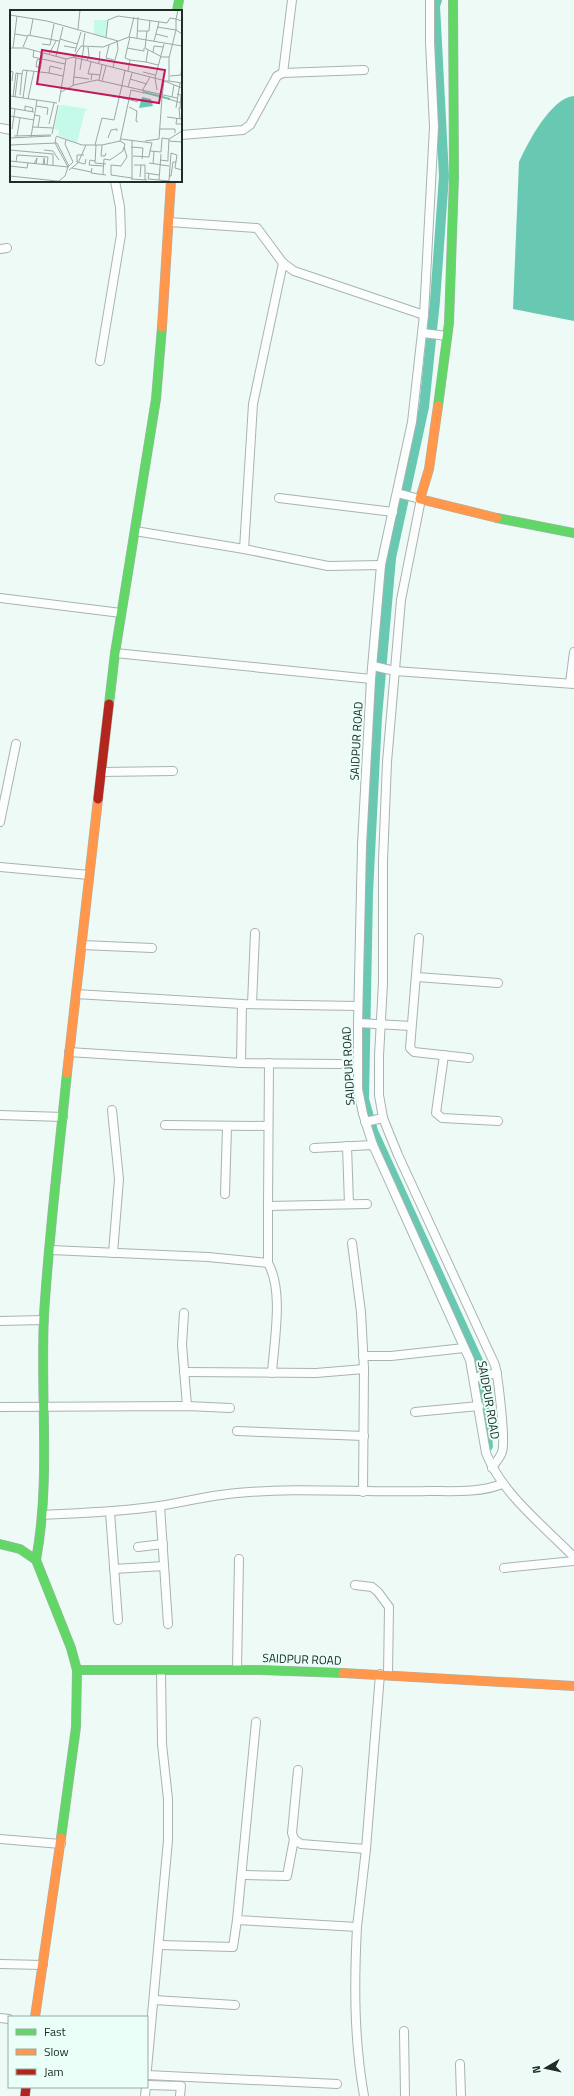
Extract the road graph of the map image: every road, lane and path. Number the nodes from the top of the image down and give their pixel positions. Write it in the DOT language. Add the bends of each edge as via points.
graph roads {
  1 [pos="179,0"];
  2 [pos="292,0"];
  3 [pos="430,0"];
  4 [pos="453,0"];
  5 [pos="177,10"];
  6 [pos="364,70"];
  7 [pos="283,73"];
  8 [pos="0,128"];
  9 [pos="10,130"];
  10 [pos="182,135"];
  11 [pos="114,182"];
  12 [pos="170,182"];
  13 [pos="169,222"];
  14 [pos="283,263"];
  15 [pos="424,315"];
  16 [pos="426,333"];
  17 [pos="445,336"];
  18 [pos="100,361"];
  19 [pos="401,494"];
  20 [pos="279,498"];
  21 [pos="419,498"];
  22 [pos="393,512"];
  23 [pos="135,532"];
  24 [pos="574,533"];
  25 [pos="244,549"];
  26 [pos="381,565"];
  27 [pos="0,598"];
  28 [pos="121,613"];
  29 [pos="574,652"];
  30 [pos="115,653"];
  31 [pos="375,667"];
  32 [pos="393,671"];
  33 [pos="371,679"];
  34 [pos="572,684"];
  35 [pos="16,744"];
  36 [pos="173,771"];
  37 [pos="101,772"];
  38 [pos="0,822"];
  39 [pos="0,867"];
  40 [pos="89,875"];
  41 [pos="255,933"];
  42 [pos="419,938"];
  43 [pos="82,945"];
  44 [pos="152,948"];
  45 [pos="416,977"];
  46 [pos="498,983"];
  47 [pos="76,994"];
  48 [pos="242,1004"];
  49 [pos="252,1004"];
  50 [pos="358,1006"];
  51 [pos="360,1023"];
  52 [pos="378,1024"];
  53 [pos="411,1026"];
  54 [pos="69,1052"];
  55 [pos="444,1055"];
  56 [pos="468,1058"];
  57 [pos="241,1063"];
  58 [pos="269,1063"];
  59 [pos="340,1064"];
  60 [pos="112,1110"];
  61 [pos="0,1115"];
  62 [pos="63,1117"];
  63 [pos="381,1118"];
  64 [pos="366,1121"];
  65 [pos="498,1122"];
  66 [pos="165,1125"];
  67 [pos="268,1126"];
  68 [pos="227,1127"];
  69 [pos="373,1145"];
  70 [pos="347,1146"];
  71 [pos="314,1148"];
  72 [pos="225,1194"];
  73 [pos="348,1204"];
  74 [pos="367,1204"];
  75 [pos="268,1206"];
  76 [pos="352,1243"];
  77 [pos="51,1250"];
  78 [pos="113,1252"];
  79 [pos="268,1263"];
  80 [pos="184,1313"];
  81 [pos="44,1320"];
  82 [pos="0,1321"];
  83 [pos="464,1348"];
  84 [pos="363,1356"];
  85 [pos="364,1369"];
  86 [pos="184,1372"];
  87 [pos="272,1373"];
  88 [pos="494,1373"];
  89 [pos="476,1377"];
  90 [pos="187,1406"];
  91 [pos="479,1406"];
  92 [pos="0,1407"];
  93 [pos="43,1407"];
  94 [pos="230,1408"];
  95 [pos="415,1412"];
  96 [pos="237,1431"];
  97 [pos="364,1436"];
  98 [pos="492,1468"];
  99 [pos="502,1484"];
  100 [pos="363,1492"];
  101 [pos="160,1506"];
  102 [pos="110,1512"];
  103 [pos="42,1515"];
  104 [pos="0,1544"];
  105 [pos="163,1544"];
  106 [pos="138,1547"];
  107 [pos="574,1557"];
  108 [pos="239,1559"];
  109 [pos="36,1560"];
  110 [pos="574,1561"];
  111 [pos="164,1566"];
  112 [pos="504,1568"];
  113 [pos="114,1569"];
  114 [pos="355,1585"];
  115 [pos="118,1620"];
  116 [pos="168,1624"];
  117 [pos="77,1670"];
  118 [pos="237,1670"];
  119 [pos="161,1671"];
  120 [pos="384,1674"];
  121 [pos="574,1686"];
  122 [pos="256,1722"];
  123 [pos="298,1770"];
  124 [pos="0,1839"];
  125 [pos="294,1839"];
  126 [pos="61,1844"];
  127 [pos="366,1849"];
  128 [pos="243,1874"];
  129 [pos="237,1920"];
  130 [pos="357,1927"];
  131 [pos="160,1945"];
  132 [pos="0,1964"];
  133 [pos="43,1965"];
  134 [pos="154,2000"];
  135 [pos="235,2005"];
  136 [pos="35,2016"];
  137 [pos="404,2031"];
  138 [pos="148,2059"];
  139 [pos="460,2064"];
  140 [pos="148,2076"];
  141 [pos="337,2084"];
  142 [pos="148,2086"];
  143 [pos="180,2096"];
  144 [pos="364,2096"];
  145 [pos="404,2096"];
  146 [pos="461,2096"];
  1 -- 5 [label="main road"];
  2 -- 7 [label="street"];
  3 -- 15 [label="street, SAIDPUR ROAD" via="434,127"];
  4 -- 17 [label="main road" via="454,177"];
  6 -- 7 [label="street"];
  7 -- 10 [label="street" via="278,76 250,124 243,130"];
  8 -- 9 [label="street"];
  11 -- 18 [label="street" via="120,207 121,235"];
  12 -- 13 [label="main road"];
  13 -- 14 [label="street" via="257,228"];
  13 -- 23 [label="main road" via="156,399"];
  14 -- 15 [label="street" via="294,271"];
  14 -- 25 [label="street" via="253,404"];
  15 -- 16 [label="street, SAIDPUR ROAD"];
  16 -- 17 [label="street"];
  16 -- 19 [label="street, SAIDPUR ROAD"];
  17 -- 21 [label="main road" via="429,469"];
  19 -- 21 [label="street"];
  19 -- 22 [label="street, SAIDPUR ROAD"];
  20 -- 22 [label="street"];
  21 -- 24 [label="main road" via="522,524"];
  21 -- 32 [label="street" via="403,585"];
  22 -- 26 [label="street, SAIDPUR ROAD"];
  23 -- 25 [label="street"];
  23 -- 28 [label="main road"];
  25 -- 26 [label="street" via="328,566"];
  26 -- 31 [label="street, SAIDPUR ROAD"];
  27 -- 28 [label="street"];
  28 -- 30 [label="main road"];
  29 -- 34 [label="street"];
  30 -- 33 [label="street"];
  30 -- 37 [label="main road"];
  31 -- 32 [label="street"];
  31 -- 33 [label="street, SAIDPUR ROAD"];
  32 -- 34 [label="street"];
  32 -- 52 [label="street" via="387,762"];
  33 -- 50 [label="street, SAIDPUR ROAD" via="362,846"];
  35 -- 38 [label="street"];
  36 -- 37 [label="street"];
  37 -- 40 [label="main road"];
  39 -- 40 [label="street"];
  40 -- 43 [label="main road"];
  41 -- 49 [label="street"];
  42 -- 45 [label="street"];
  43 -- 44 [label="street"];
  43 -- 47 [label="main road"];
  45 -- 46 [label="street"];
  45 -- 53 [label="street"];
  47 -- 48 [label="street"];
  47 -- 54 [label="main road"];
  48 -- 49 [label="street"];
  48 -- 57 [label="street"];
  49 -- 50 [label="street"];
  50 -- 51 [label="street, SAIDPUR ROAD"];
  51 -- 52 [label="street"];
  51 -- 64 [label="street, SAIDPUR ROAD" via="358,1089"];
  52 -- 53 [label="street"];
  52 -- 63 [label="street"];
  53 -- 55 [label="street" via="411,1051"];
  54 -- 57 [label="street"];
  54 -- 62 [label="main road"];
  55 -- 56 [label="street"];
  55 -- 65 [label="street" via="436,1113 442,1118"];
  57 -- 58 [label="street"];
  58 -- 59 [label="street"];
  58 -- 67 [label="street"];
  60 -- 78 [label="street" via="119,1179"];
  61 -- 62 [label="street"];
  62 -- 77 [label="main road"];
  63 -- 64 [label="street"];
  63 -- 88 [label="street"];
  64 -- 69 [label="street, SAIDPUR ROAD"];
  66 -- 68 [label="street"];
  67 -- 68 [label="street"];
  67 -- 75 [label="street"];
  68 -- 72 [label="street"];
  69 -- 70 [label="street"];
  69 -- 83 [label="street, SAIDPUR ROAD"];
  70 -- 71 [label="street"];
  70 -- 73 [label="street"];
  73 -- 74 [label="street"];
  73 -- 75 [label="street"];
  75 -- 79 [label="street"];
  76 -- 84 [label="street" via="361,1312"];
  77 -- 78 [label="street"];
  77 -- 81 [label="main road"];
  78 -- 79 [label="street"];
  79 -- 87 [label="street" via="274,1273 277,1297"];
  80 -- 86 [label="street"];
  81 -- 82 [label="street"];
  81 -- 93 [label="main road"];
  83 -- 84 [label="street" via="391,1356"];
  83 -- 89 [label="street, SAIDPUR ROAD"];
  84 -- 85 [label="street"];
  85 -- 87 [label="street"];
  85 -- 97 [label="street"];
  86 -- 87 [label="street"];
  86 -- 90 [label="street"];
  88 -- 89 [label="street"];
  88 -- 98 [label="street" via="503,1448"];
  89 -- 91 [label="street, SAIDPUR ROAD"];
  90 -- 93 [label="street"];
  90 -- 94 [label="street"];
  91 -- 95 [label="street"];
  91 -- 98 [label="street, SAIDPUR ROAD" via="486,1453"];
  92 -- 93 [label="street"];
  93 -- 103 [label="main road"];
  96 -- 97 [label="street"];
  97 -- 100 [label="street"];
  98 -- 99 [label="street, SAIDPUR ROAD"];
  99 -- 100 [label="street" via="487,1489"];
  99 -- 107 [label="street, SAIDPUR ROAD"];
  100 -- 101 [label="street" via="320,1490 236,1493"];
  101 -- 102 [label="street"];
  101 -- 105 [label="street"];
  102 -- 103 [label="street"];
  102 -- 113 [label="street"];
  103 -- 109 [label="main road"];
  104 -- 109 [label="main road" via="15,1546"];
  105 -- 106 [label="street"];
  105 -- 111 [label="street"];
  108 -- 118 [label="street"];
  109 -- 117 [label="main road" via="71,1648"];
  110 -- 112 [label="street"];
  111 -- 113 [label="street"];
  111 -- 116 [label="street"];
  113 -- 115 [label="street"];
  114 -- 120 [label="street" via="372,1587 389,1607"];
  117 -- 119 [label="main road, SAIDPUR ROAD"];
  117 -- 126 [label="main road" via="76,1727"];
  118 -- 119 [label="main road, SAIDPUR ROAD"];
  118 -- 120 [label="main road, SAIDPUR ROAD"];
  119 -- 131 [label="street" via="162,1744 168,1799 168,1840"];
  120 -- 121 [label="main road, SAIDPUR ROAD"];
  120 -- 127 [label="street"];
  122 -- 128 [label="street"];
  123 -- 125 [label="street" via="292,1833"];
  124 -- 126 [label="street"];
  125 -- 127 [label="street" via="301,1844"];
  125 -- 128 [label="street" via="287,1876"];
  126 -- 133 [label="main road"];
  127 -- 130 [label="street"];
  128 -- 129 [label="street"];
  129 -- 130 [label="street"];
  129 -- 131 [label="street" via="233,1947"];
  130 -- 144 [label="street" via="354,1989 357,2052"];
  131 -- 134 [label="street"];
  132 -- 133 [label="street"];
  133 -- 136 [label="main road"];
  134 -- 135 [label="street"];
  134 -- 138 [label="street"];
  137 -- 145 [label="street"];
  139 -- 146 [label="street"];
  140 -- 141 [label="street"];
  142 -- 143 [label="street" via="181,2086"];
}
